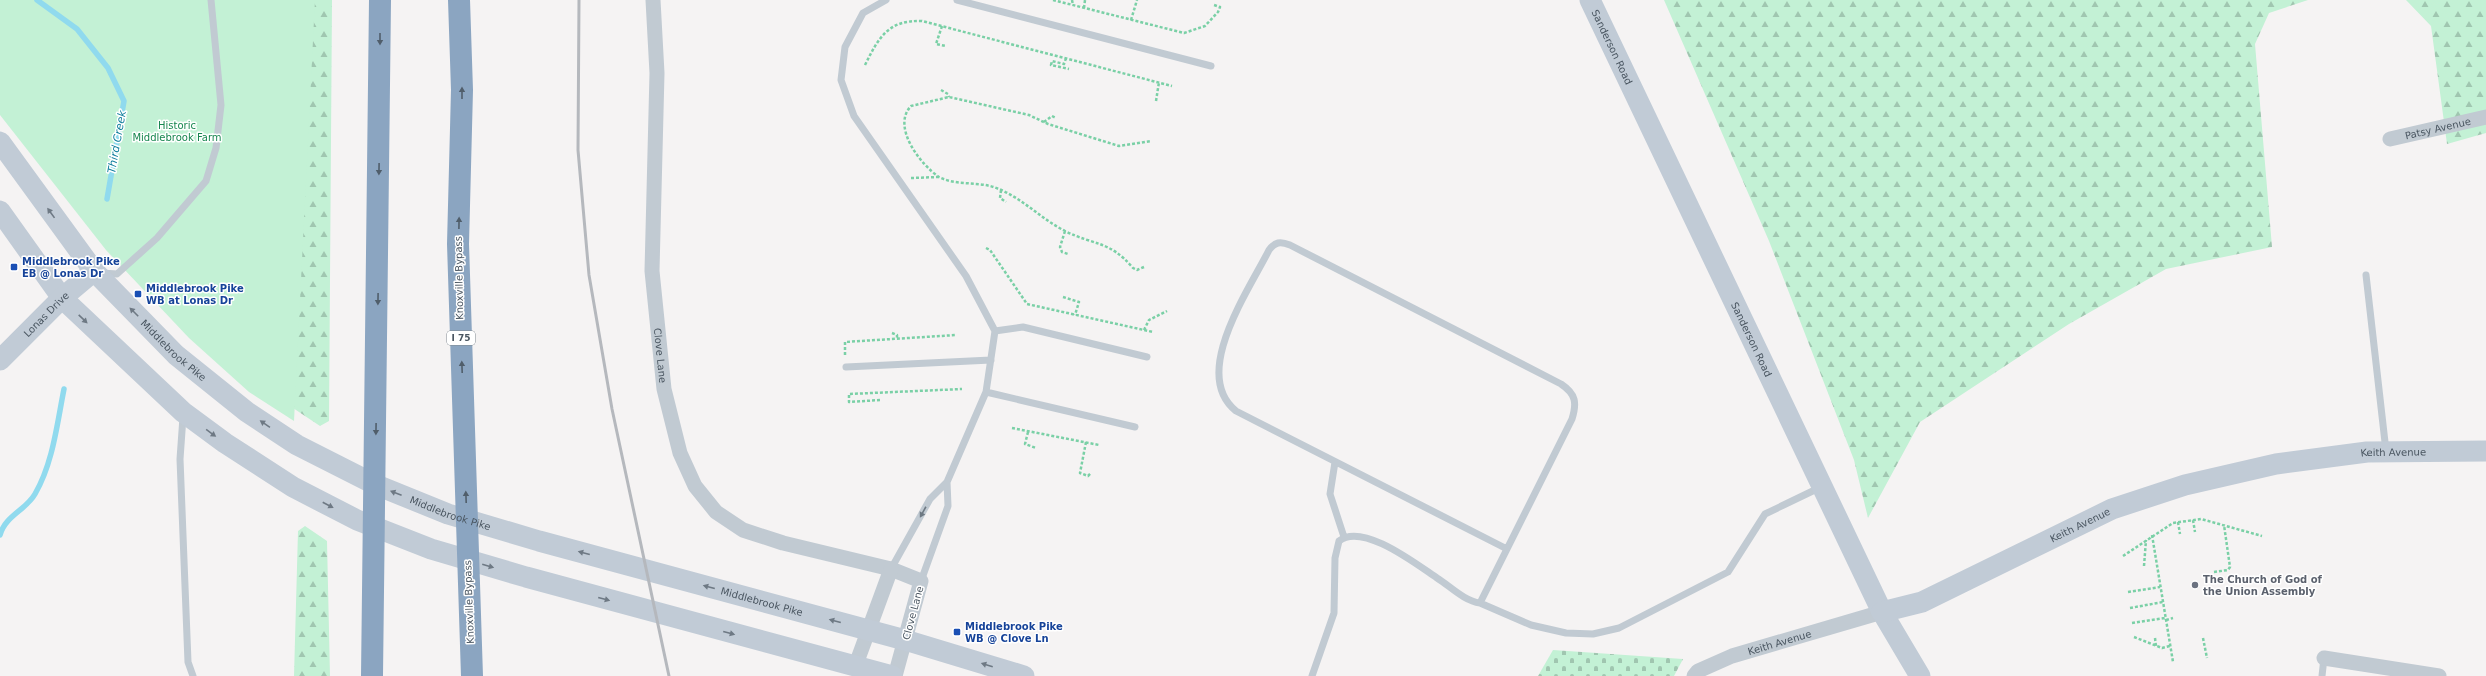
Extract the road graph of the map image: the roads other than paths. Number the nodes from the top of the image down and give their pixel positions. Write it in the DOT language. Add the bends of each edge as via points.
graph roads {
  1 [pos="380,0"];
  2 [pos="459,0"];
  3 [pos="653,0"];
  4 [pos="886,0"];
  5 [pos="957,0"];
  6 [pos="1590,0"];
  7 [pos="210,1"];
  8 [pos="1211,66"];
  9 [pos="2486,117"];
  10 [pos="2390,139"];
  11 [pos="0,142"];
  12 [pos="0,211"];
  13 [pos="94,272"];
  14 [pos="2366,275"];
  15 [pos="62,298"];
  16 [pos="995,330"];
  17 [pos="1147,357"];
  18 [pos="0,360"];
  19 [pos="991,360"];
  20 [pos="846,367"];
  21 [pos="986,392"];
  22 [pos="183,412"];
  23 [pos="1135,426"];
  24 [pos="2386,451"];
  25 [pos="2486,451"];
  26 [pos="1336,462"];
  27 [pos="948,482"];
  28 [pos="1821,487"];
  29 [pos="1344,537"];
  30 [pos="1507,549"];
  31 [pos="891,569"];
  32 [pos="921,581"];
  33 [pos="1480,603"];
  34 [pos="1882,612"];
  35 [pos="867,630"];
  36 [pos="905,640"];
  37 [pos="2324,658"];
  38 [pos="874,673"];
  39 [pos="192,676"];
  40 [pos="372,676"];
  41 [pos="472,676"];
  42 [pos="895,676"];
  43 [pos="1024,676"];
  44 [pos="1312,676"];
  45 [pos="1694,676"];
  46 [pos="1920,676"];
  47 [pos="2322,676"];
  48 [pos="2439,676"];
  1 -- 40 [label="highway, one-way"];
  41 -- 2 [label="highway, Knoxville Bypass / I 75, one-way" via="458,244 462,90"];
  3 -- 31 [label="street, Clove Lane" via="657,73 652,271 664,389 680,453 695,486 716,512 743,530 783,543"];
  4 -- 16 [label="lane" via="863,13 845,47 840,80 854,116 966,276"];
  5 -- 8 [label="lane"];
  6 -- 28 [label="main road, Sanderson Road"];
  7 -- 13 [label="lane" via="221,105 216,148 206,181 156,238 117,274"];
  9 -- 10 [label="street, Patsy Avenue"];
  13 -- 11 [label="main road, Middlebrook Pike, one-way"];
  12 -- 15 [label="main road"];
  13 -- 15 [label="main road, Lonas Drive"];
  35 -- 13 [label="main road, Middlebrook Pike, one-way" via="539,541 448,514 374,484 298,445 247,412 176,355"];
  14 -- 24 [label="lane"];
  15 -- 18 [label="main road, Lonas Drive"];
  15 -- 22 [label="main road, one-way"];
  16 -- 17 [label="lane" via="1024,327"];
  16 -- 19 [label="lane"];
  19 -- 20 [label="lane"];
  19 -- 21 [label="lane"];
  21 -- 23 [label="lane"];
  21 -- 27 [label="lane"];
  22 -- 38 [label="main road, one-way" via="225,443 294,487 357,520 431,550"];
  22 -- 39 [label="lane" via="180,460 188,662"];
  24 -- 25 [label="main road, Keith Avenue"];
  24 -- 34 [label="main road, Keith Avenue" via="2276,464 2184,485 2112,509 1922,602"];
  26 -- 29 [label="lane" via="1330,494"];
  26 -- 30 [label="lane"];
  26 -- 30 [label="lane" via="1236,411 1222,396 1219,385 1220,358 1225,337 1269,250 1274,244 1281,242 1570,390 1575,397 1576,408 1572,419"];
  27 -- 31 [label="lane, one-way" via="930,499"];
  27 -- 32 [label="lane" via="948,506"];
  28 -- 33 [label="lane" via="1765,514 1728,572 1619,628 1593,634 1566,633 1531,625"];
  28 -- 34 [label="main road, Sanderson Road"];
  29 -- 33 [label="lane" via="1361,536 1372,539 1459,594"];
  29 -- 44 [label="lane" via="1336,547 1334,613"];
  30 -- 33 [label="lane"];
  31 -- 32 [label="street, Clove Lane"];
  31 -- 35 [label="street"];
  32 -- 36 [label="street, Clove Lane"];
  34 -- 45 [label="street, Keith Avenue" via="1732,656 1698,671"];
  34 -- 46 [label="main road, Sanderson Road"];
  35 -- 36 [label="main road, Middlebrook Pike"];
  35 -- 38 [label="street"];
  36 -- 42 [label="street, Clove Lane"];
  43 -- 36 [label="main road, Middlebrook Pike, one-way"];
  37 -- 47 [label="lane"];
  37 -- 48 [label="street"];
}
